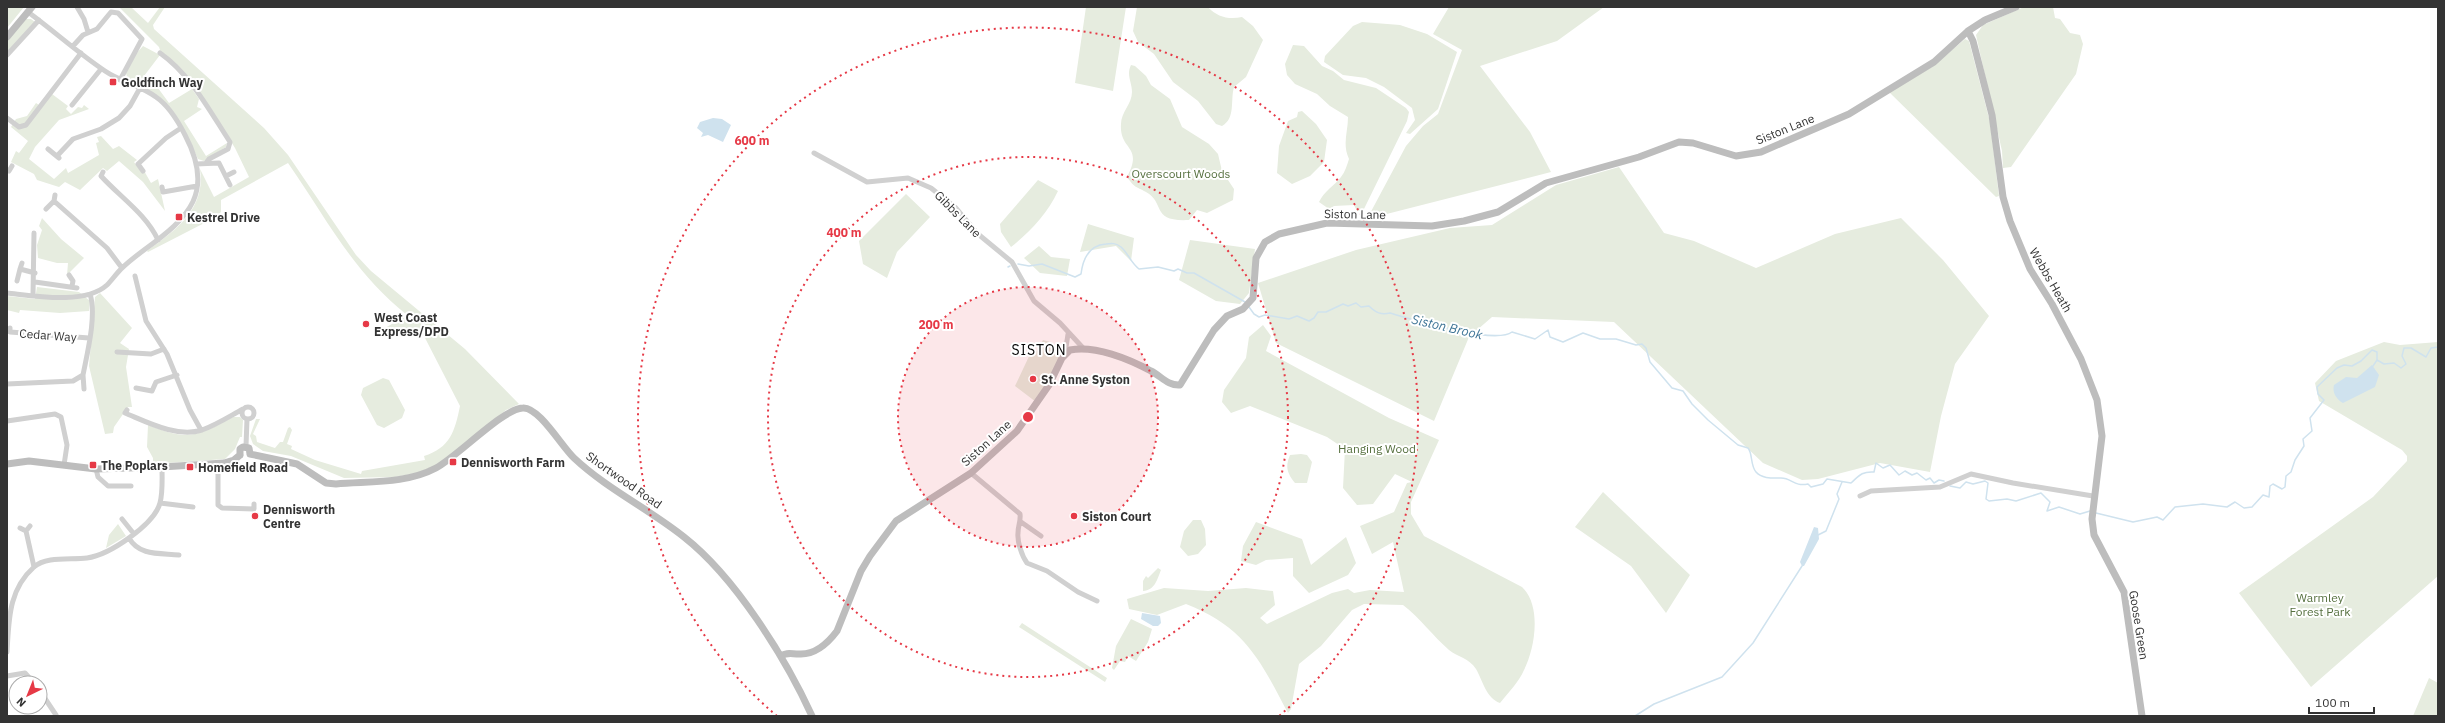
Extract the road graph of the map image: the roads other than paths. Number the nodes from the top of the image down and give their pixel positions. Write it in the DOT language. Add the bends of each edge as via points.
graph roads {
  1 [pos="2016,7"];
  2 [pos="78,8"];
  3 [pos="30,9"];
  4 [pos="39,20"];
  5 [pos="1968,31"];
  6 [pos="88,32"];
  7 [pos="7,37"];
  8 [pos="73,46"];
  9 [pos="81,53"];
  10 [pos="160,53"];
  11 [pos="7,55"];
  12 [pos="101,69"];
  13 [pos="120,80"];
  14 [pos="140,88"];
  15 [pos="72,105"];
  16 [pos="7,118"];
  17 [pos="181,128"];
  18 [pos="48,149"];
  19 [pos="814,153"];
  20 [pos="206,163"];
  21 [pos="196,164"];
  22 [pos="12,166"];
  23 [pos="143,170"];
  24 [pos="8,172"];
  25 [pos="103,172"];
  26 [pos="234,172"];
  27 [pos="226,176"];
  28 [pos="230,184"];
  29 [pos="197,186"];
  30 [pos="162,187"];
  31 [pos="55,195"];
  32 [pos="54,201"];
  33 [pos="46,209"];
  34 [pos="34,233"];
  35 [pos="158,240"];
  36 [pos="22,263"];
  37 [pos="122,268"];
  38 [pos="20,269"];
  39 [pos="35,273"];
  40 [pos="69,275"];
  41 [pos="135,276"];
  42 [pos="17,281"];
  43 [pos="35,282"];
  44 [pos="7,293"];
  45 [pos="90,294"];
  46 [pos="33,296"];
  47 [pos="10,328"];
  48 [pos="1068,334"];
  49 [pos="89,338"];
  50 [pos="164,349"];
  51 [pos="1084,349"];
  52 [pos="117,352"];
  53 [pos="1065,354"];
  54 [pos="83,375"];
  55 [pos="177,375"];
  56 [pos="7,384"];
  57 [pos="136,388"];
  58 [pos="84,389"];
  59 [pos="244,409"];
  60 [pos="125,413"];
  61 [pos="230,415"];
  62 [pos="245,417"];
  63 [pos="7,421"];
  64 [pos="201,430"];
  65 [pos="246,446"];
  66 [pos="250,454"];
  67 [pos="240,455"];
  68 [pos="7,464"];
  69 [pos="218,464"];
  70 [pos="64,465"];
  71 [pos="162,467"];
  72 [pos="96,468"];
  73 [pos="971,473"];
  74 [pos="131,486"];
  75 [pos="1860,496"];
  76 [pos="2093,496"];
  77 [pos="160,503"];
  78 [pos="254,504"];
  79 [pos="193,507"];
  80 [pos="122,519"];
  81 [pos="1021,522"];
  82 [pos="20,528"];
  83 [pos="134,534"];
  84 [pos="1041,536"];
  85 [pos="129,538"];
  86 [pos="179,555"];
  87 [pos="34,567"];
  88 [pos="1097,601"];
  89 [pos="7,652"];
  90 [pos="782,659"];
  91 [pos="13,675"];
  92 [pos="27,675"];
  93 [pos="48,703"];
  94 [pos="56,715"];
  95 [pos="812,716"];
  96 [pos="2142,716"];
  1 -- 5 [label="street" via="1985,20"];
  2 -- 6 [label="street"];
  3 -- 4 [label="street"];
  3 -- 7 [label="street"];
  4 -- 8 [label="street"];
  4 -- 11 [label="street"];
  5 -- 51 [label="street, Siston Lane" via="1934,62 1849,114 1761,152 1736,156 1693,143 1679,142 1639,157 1546,183 1498,212 1464,221 1432,226 1327,223 1280,234 1265,242 1259,251 1253,277 1254,293 1248,305 1227,316 1214,330 1180,386 1166,382 1135,363"];
  5 -- 76 [label="street, Webbs Heath" via="1973,41 1992,115 2003,198 2008,216 2030,269 2081,359 2097,400 2102,436"];
  6 -- 8 [label="street"];
  6 -- 13 [label="street" via="97,29 114,12 142,36 141,45 131,56"];
  8 -- 9 [label="street"];
  9 -- 12 [label="street"];
  9 -- 16 [label="street" via="26,125 19,127"];
  10 -- 20 [label="street" via="189,80 230,142 228,149"];
  12 -- 13 [label="street"];
  12 -- 15 [label="street"];
  13 -- 14 [label="street"];
  14 -- 17 [label="street" via="164,103"];
  14 -- 18 [label="street" via="130,106 119,118 74,139 58,157"];
  17 -- 21 [label="street"];
  17 -- 23 [label="street" via="138,164"];
  19 -- 48 [label="street, Gibbs Lane" via="867,182 908,178 932,188 956,208 978,234 1012,262 1034,302 1060,323"];
  20 -- 21 [label="street"];
  20 -- 27 [label="street" via="219,163"];
  21 -- 29 [label="street"];
  22 -- 24 [label="street"];
  25 -- 35 [label="street" via="101,176 135,208 154,231"];
  26 -- 27 [label="street"];
  27 -- 28 [label="street"];
  29 -- 30 [label="street" via="163,192"];
  29 -- 35 [label="street" via="193,204 183,219"];
  31 -- 32 [label="street"];
  32 -- 33 [label="street"];
  32 -- 37 [label="street" via="107,248"];
  34 -- 39 [label="street"];
  35 -- 37 [label="street"];
  36 -- 38 [label="street"];
  37 -- 45 [label="street" via="107,285"];
  38 -- 39 [label="street"];
  38 -- 42 [label="street"];
  39 -- 43 [label="street"];
  40 -- 43 [label="street" via="74,287"];
  41 -- 50 [label="street" via="146,321"];
  43 -- 46 [label="street"];
  44 -- 46 [label="street"];
  45 -- 46 [label="street" via="68,298"];
  45 -- 49 [label="street" via="92,300"];
  47 -- 49 [label="street, Cedar Way" via="10,332 38,336"];
  48 -- 51 [label="street, Gibbs Lane"];
  48 -- 53 [label="street"];
  49 -- 54 [label="street"];
  50 -- 52 [label="street" via="151,354"];
  50 -- 55 [label="street"];
  51 -- 53 [label="street, Siston Lane" via="1070,350"];
  53 -- 73 [label="street, Siston Lane" via="1025,422"];
  54 -- 56 [label="street" via="73,381"];
  54 -- 58 [label="street"];
  55 -- 57 [label="street" via="156,382 152,391"];
  55 -- 64 [label="street" via="190,410"];
  59 -- 61 [label="street"];
  59 -- 62 [label="street"];
  59 -- 62 [label="street" via="249,407 254,411 252,417"];
  60 -- 64 [label="street" via="160,427 189,432"];
  61 -- 62 [label="street"];
  61 -- 64 [label="street"];
  62 -- 65 [label="street"];
  63 -- 70 [label="street" via="55,414 61,417 67,445"];
  65 -- 66 [label="street"];
  65 -- 67 [label="street" via="240,449"];
  66 -- 67 [label="street" via="246,457"];
  66 -- 90 [label="street, Shortwood Road" via="297,464 326,483 408,479 453,458 496,422 515,410 523,408 534,411 582,465 654,514 707,557 737,594"];
  67 -- 69 [label="street" via="230,462"];
  68 -- 70 [label="street" via="29,461"];
  69 -- 71 [label="street"];
  69 -- 78 [label="street" via="218,505 222,508 254,509"];
  70 -- 72 [label="street"];
  71 -- 72 [label="street"];
  71 -- 77 [label="street"];
  72 -- 74 [label="street" via="98,477 108,486"];
  73 -- 81 [label="street" via="1020,514"];
  73 -- 90 [label="street, Siston Lane" via="896,521 861,571 837,631 818,649 797,654 786,653"];
  75 -- 76 [label="street" via="1871,491 1940,487 1971,474 2013,484"];
  76 -- 96 [label="street, Goose Green" via="2091,510 2094,535 2124,592"];
  77 -- 79 [label="street"];
  77 -- 83 [label="street" via="156,512"];
  80 -- 83 [label="street"];
  81 -- 84 [label="street"];
  81 -- 88 [label="street" via="1018,528 1018,541 1027,563 1047,571 1078,592"];
  82 -- 87 [label="street" via="28,529"];
  83 -- 85 [label="street"];
  85 -- 86 [label="street" via="133,546 141,552"];
  85 -- 87 [label="street" via="94,557 44,561"];
  87 -- 89 [label="street" via="13,598"];
  90 -- 95 [label="street, Shortwood Road"];
  91 -- 92 [label="street"];
  93 -- 94 [label="street"];
}
